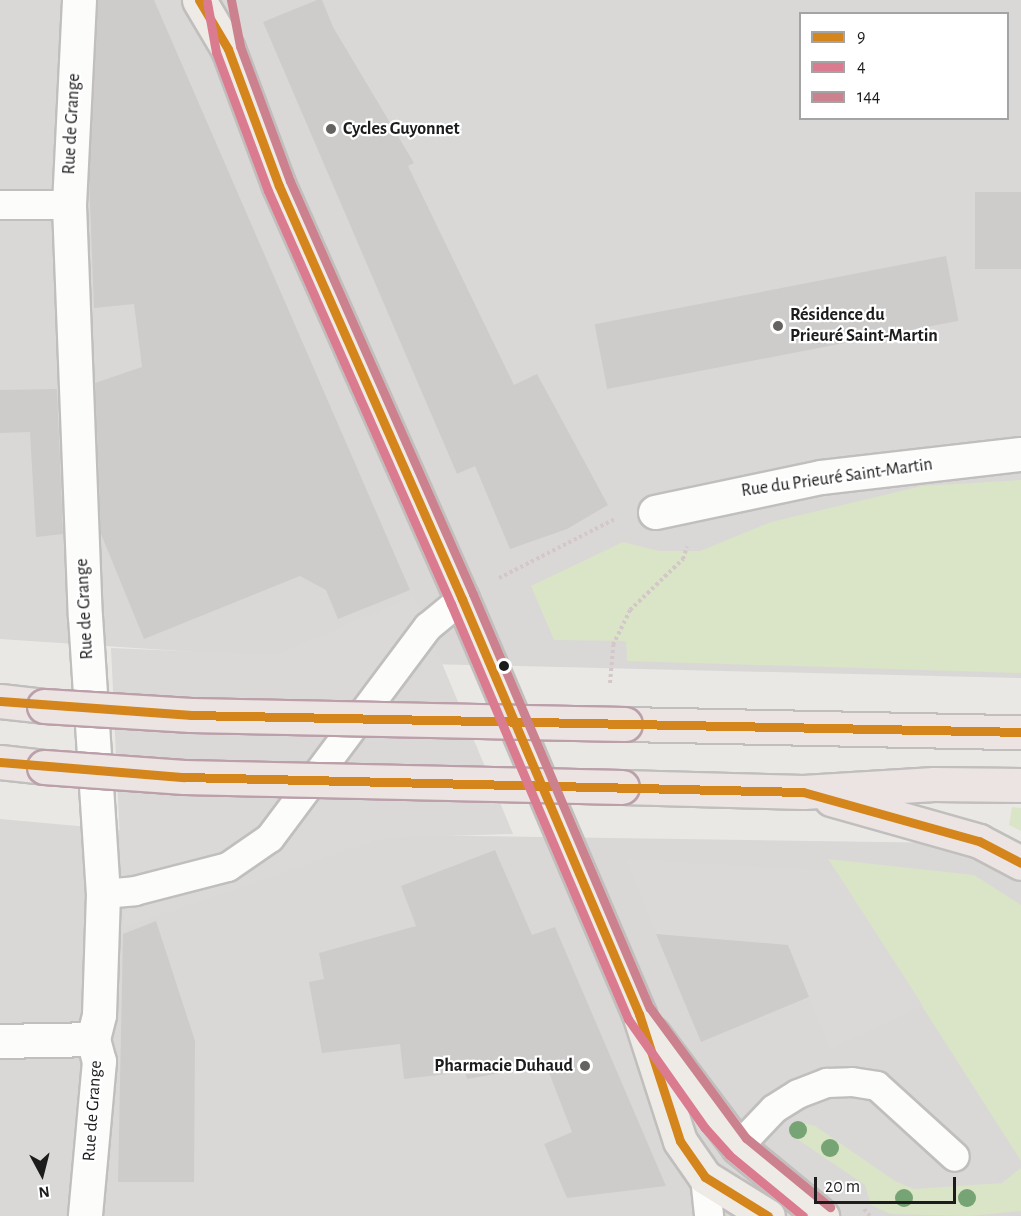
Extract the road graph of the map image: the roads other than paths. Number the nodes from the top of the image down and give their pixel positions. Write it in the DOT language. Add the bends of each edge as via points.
graph roads {
  1 [pos="79,0"];
  2 [pos="199,0"];
  3 [pos="219,0"];
  4 [pos="228,49"];
  5 [pos="0,205"];
  6 [pos="69,205"];
  7 [pos="1021,454"];
  8 [pos="655,512"];
  9 [pos="462,599"];
  10 [pos="0,701"];
  11 [pos="1021,732"];
  12 [pos="0,762"];
  13 [pos="1021,785"];
  14 [pos="803,792"];
  15 [pos="1021,863"];
  16 [pos="103,894"];
  17 [pos="639,1014"];
  18 [pos="93,1039"];
  19 [pos="0,1041"];
  20 [pos="738,1147"];
  21 [pos="955,1157"];
  22 [pos="705,1177"];
  23 [pos="85,1216"];
  24 [pos="709,1216"];
  25 [pos="768,1216"];
  26 [pos="822,1216"];
  1 -- 6 [label="street, Rue de Grange"];
  2 -- 4 [label="main road"];
  3 -- 4 [label="main road"];
  4 -- 9 [label="main road" via="279,186"];
  5 -- 6 [label="lane"];
  6 -- 16 [label="street, Rue de Grange" via="85,616"];
  7 -- 8 [label="street, Rue du Prieuré Saint-Martin" via="821,477"];
  9 -- 16 [label="lane" via="428,627 270,838 228,867 135,891"];
  9 -- 17 [label="main road"];
  10 -- 11 [label="highway, bridge" via="191,715"];
  12 -- 14 [label="highway, bridge" via="184,777"];
  13 -- 14 [label="highway" via="934,783"];
  14 -- 15 [label="highway" via="950,831"];
  16 -- 18 [label="street, Rue de Grange" via="99,1016"];
  17 -- 20 [label="main road"];
  17 -- 22 [label="main road" via="668,1113 680,1141"];
  18 -- 19 [label="street"];
  18 -- 23 [label="street, Rue de Grange" via="99,1062"];
  20 -- 21 [label="lane" via="774,1109 798,1094 827,1083 852,1082 877,1086"];
  20 -- 26 [label="main road"];
  22 -- 24 [label="lane"];
  22 -- 25 [label="main road"];
}
